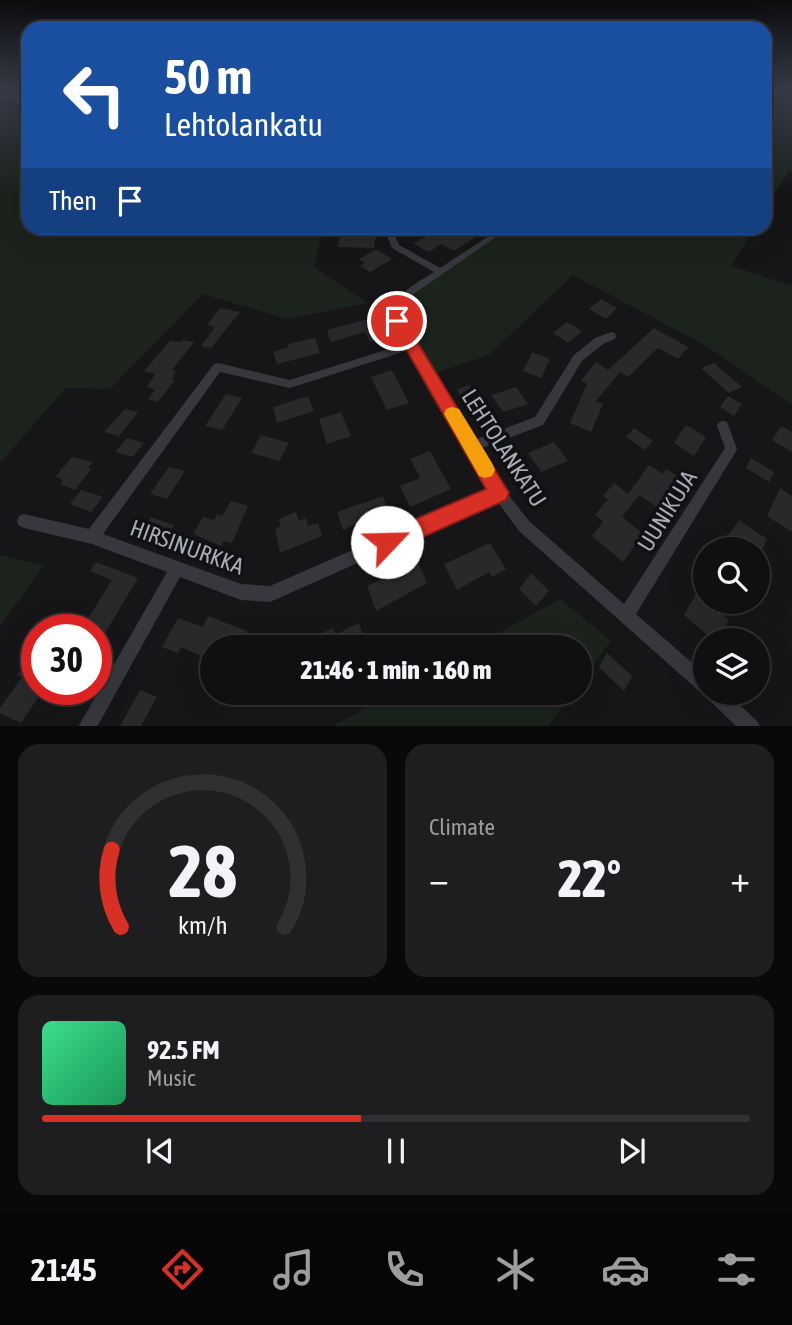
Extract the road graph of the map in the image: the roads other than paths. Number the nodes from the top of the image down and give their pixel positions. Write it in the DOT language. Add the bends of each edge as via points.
graph roads {
  1 [pos="392,235"];
  2 [pos="495,235"];
  3 [pos="440,272"];
  4 [pos="611,337"];
  5 [pos="411,346"];
  6 [pos="723,426"];
  7 [pos="472,446"];
  8 [pos="499,493"];
  9 [pos="24,521"];
  10 [pos="92,537"];
  11 [pos="177,568"];
  12 [pos="626,615"];
  13 [pos="693,674"];
  14 [pos="727,705"];
  15 [pos="87,726"];
  16 [pos="751,726"];
  1 -- 3 [label="street" via="395,246"];
  2 -- 3 [label="street, LEHTOLANKATU"];
  3 -- 5 [label="street, LEHTOLANKATU" via="399,303 397,321"];
  4 -- 7 [label="street" via="578,358 539,421"];
  5 -- 7 [label="street, LEHTOLANKATU"];
  5 -- 10 [label="street, HIRSINURKKA" via="290,384 218,367"];
  6 -- 12 [label="street, UUNIKUJA" via="731,449"];
  7 -- 8 [label="street, LEHTOLANKATU"];
  8 -- 11 [label="street, HIRSINURKKA" via="270,594 241,592"];
  8 -- 12 [label="street, LEHTOLANKATU" via="524,526"];
  9 -- 10 [label="street, HIRSINURKKA"];
  10 -- 11 [label="street, HIRSINURKKA"];
  11 -- 15 [label="street"];
  12 -- 13 [label="street, LEHTOLANKATU"];
  14 -- 16 [label="street"];
}
